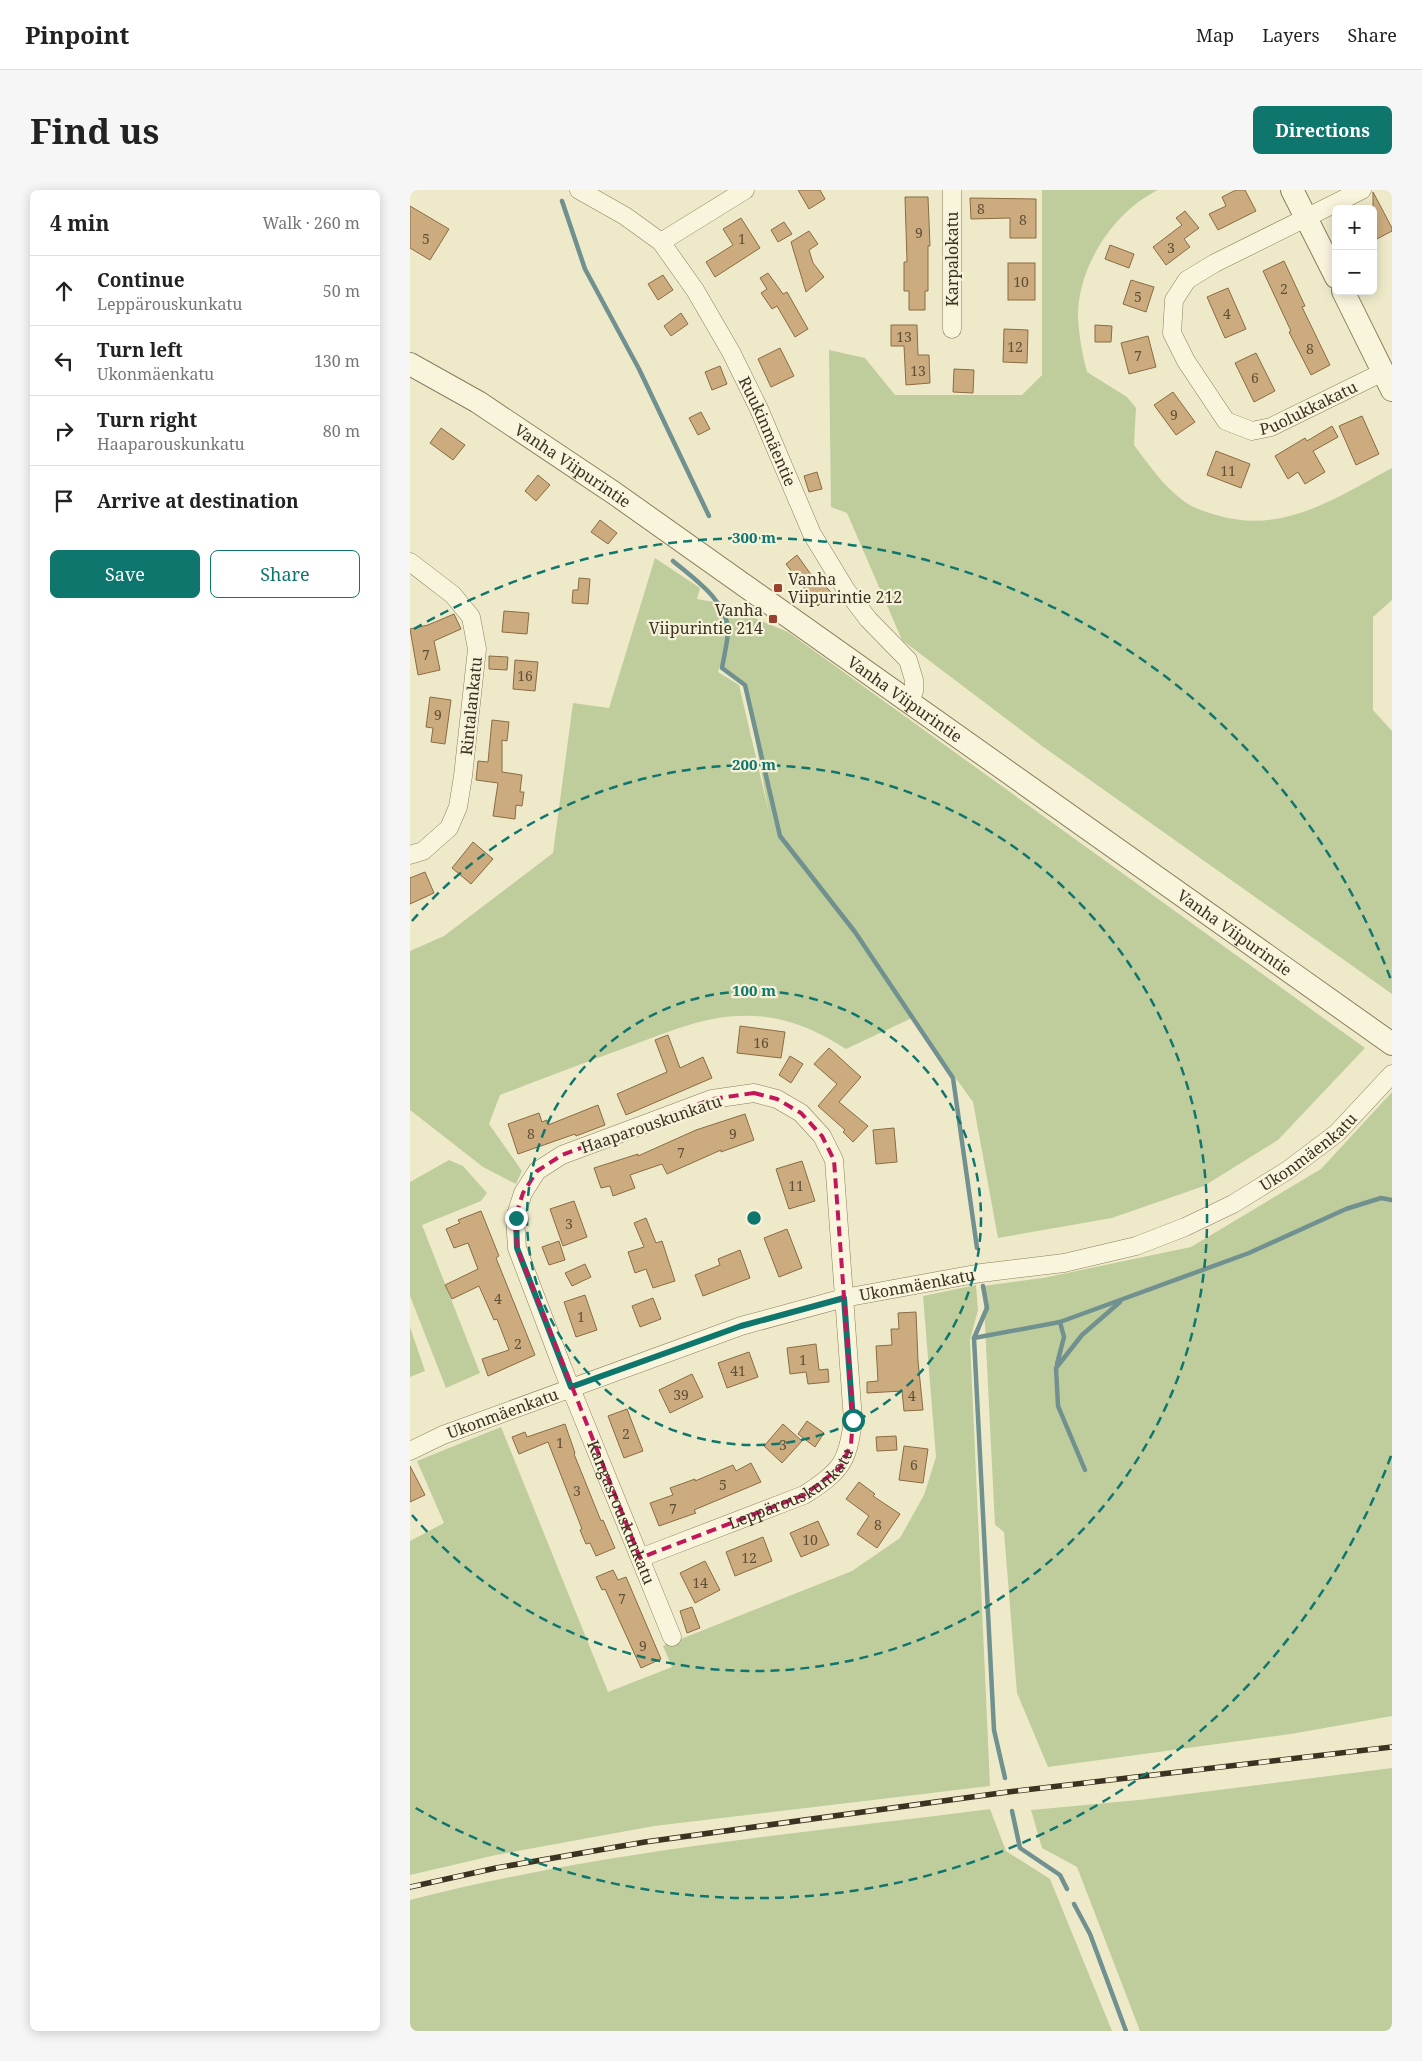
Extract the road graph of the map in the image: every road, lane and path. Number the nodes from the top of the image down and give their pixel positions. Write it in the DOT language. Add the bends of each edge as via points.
graph roads {
  1 [pos="579,190"];
  2 [pos="745,190"];
  3 [pos="952,190"];
  4 [pos="1292,190"];
  5 [pos="1362,190"];
  6 [pos="1306,218"];
  7 [pos="661,242"];
  8 [pos="1332,269"];
  9 [pos="1345,295"];
  10 [pos="952,328"];
  11 [pos="410,364"];
  12 [pos="1388,381"];
  13 [pos="410,562"];
  14 [pos="910,702"];
  15 [pos="410,855"];
  16 [pos="1392,1044"];
  17 [pos="1392,1074"];
  18 [pos="844,1298"];
  19 [pos="571,1387"];
  20 [pos="410,1450"];
  21 [pos="640,1558"];
  22 [pos="672,1638"];
  1 -- 7 [label="street, Ruukinmäentie" via="625,216"];
  2 -- 7 [label="street"];
  3 -- 10 [label="street, Karpalokatu"];
  4 -- 6 [label="street"];
  5 -- 6 [label="street, Puolukkakatu"];
  6 -- 8 [label="street"];
  6 -- 12 [label="street, Puolukkakatu" via="1214,263 1187,280 1174,300 1172,333 1186,361 1226,421 1252,431 1271,427"];
  7 -- 14 [label="street, Ruukinmäentie" via="695,290 731,352 760,409 812,534 868,619 908,660 914,680"];
  9 -- 12 [label="street"];
  11 -- 14 [label="street, Vanha Viipurintie" via="534,437"];
  13 -- 15 [label="street, Rintalankatu" via="453,596 471,617 477,649 458,807 450,828 423,850"];
  14 -- 16 [label="street, Vanha Viipurintie"];
  17 -- 18 [label="street, Ukonmäenkatu" via="1337,1133 1288,1170 1233,1204 1185,1227 1136,1246 1064,1263 981,1273"];
  18 -- 19 [label="street, Ukonmäenkatu" via="741,1326"];
  18 -- 19 [label="street, Haaparouskunkatu" via="834,1160 822,1136 801,1113 777,1099 754,1093 712,1099 562,1155 537,1171 523,1193 516,1218 517,1248"];
  18 -- 21 [label="street, Leppärouskunkatu" via="853,1420 851,1444 841,1467 804,1495"];
  19 -- 20 [label="street, Ukonmäenkatu"];
  19 -- 21 [label="street, Kangasrouskunkatu"];
  21 -- 22 [label="street, Kangasrouskunkatu"];
}
